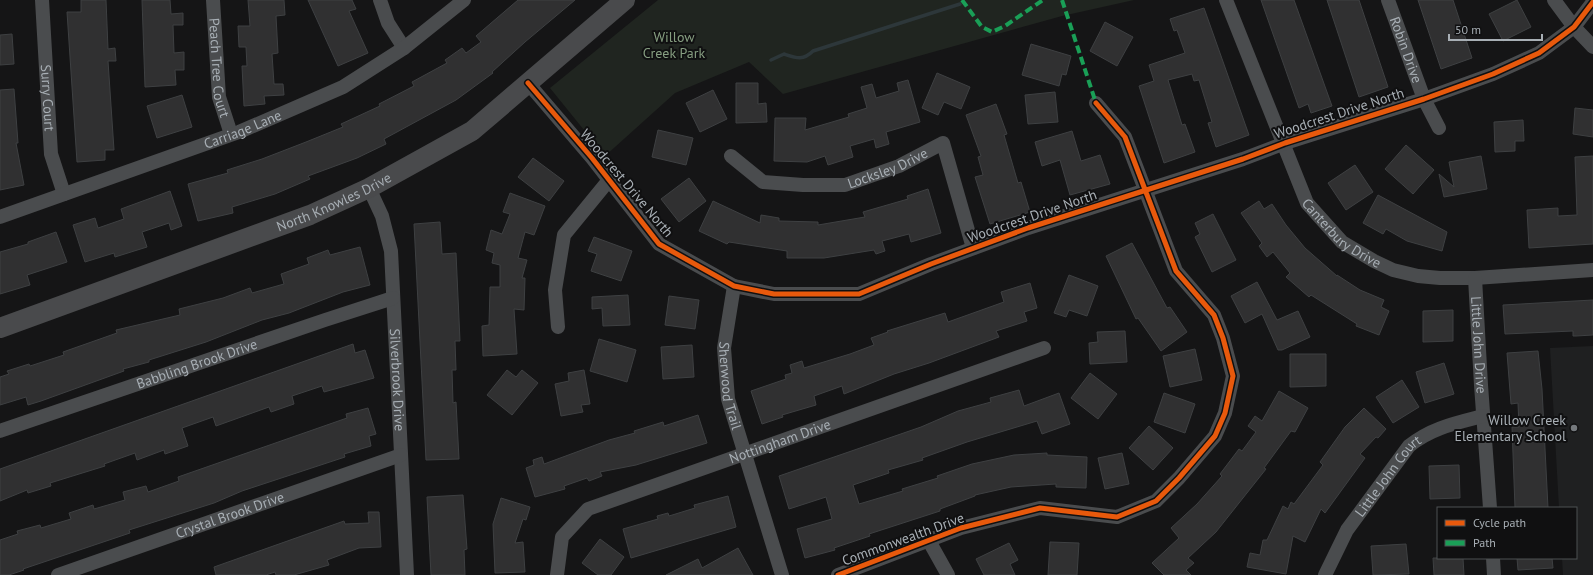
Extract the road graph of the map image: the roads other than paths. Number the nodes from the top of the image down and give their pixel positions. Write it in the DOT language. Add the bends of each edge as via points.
graph roads {
  1 [pos="42,0"];
  2 [pos="213,0"];
  3 [pos="380,0"];
  4 [pos="464,0"];
  5 [pos="625,0"];
  6 [pos="1226,0"];
  7 [pos="1388,0"];
  8 [pos="1554,0"];
  9 [pos="1593,2"];
  10 [pos="1574,27"];
  11 [pos="1593,47"];
  12 [pos="404,48"];
  13 [pos="528,83"];
  14 [pos="1424,99"];
  15 [pos="1096,103"];
  16 [pos="1439,128"];
  17 [pos="231,134"];
  18 [pos="1285,143"];
  19 [pos="731,156"];
  20 [pos="609,180"];
  21 [pos="369,188"];
  22 [pos="1146,190"];
  23 [pos="64,194"];
  24 [pos="0,217"];
  25 [pos="973,248"];
  26 [pos="1593,270"];
  27 [pos="1475,278"];
  28 [pos="734,286"];
  29 [pos="393,298"];
  30 [pos="558,327"];
  31 [pos="0,328"];
  32 [pos="1044,348"];
  33 [pos="1483,416"];
  34 [pos="0,431"];
  35 [pos="744,454"];
  36 [pos="401,455"];
  37 [pos="1490,507"];
  38 [pos="929,541"];
  39 [pos="1493,559"];
  40 [pos="58,575"];
  41 [pos="407,575"];
  42 [pos="557,575"];
  43 [pos="782,575"];
  44 [pos="838,575"];
  45 [pos="948,575"];
  46 [pos="1325,575"];
  47 [pos="1494,575"];
  1 -- 23 [label="street, Surry Court" via="51,154"];
  2 -- 17 [label="street, Peach Tree Court" via="219,97"];
  3 -- 12 [label="street" via="388,23"];
  4 -- 12 [label="street, Carriage Lane"];
  5 -- 13 [label="street, North Knowles Drive"];
  6 -- 18 [label="street, Canterbury Drive"];
  7 -- 14 [label="street, Robin Drive"];
  8 -- 10 [label="street"];
  9 -- 10 [label="street, Woodcrest Drive North"];
  10 -- 11 [label="street"];
  10 -- 14 [label="street, Woodcrest Drive North" via="1539,53 1493,74"];
  12 -- 17 [label="street, Carriage Lane" via="343,87"];
  13 -- 20 [label="street, Woodcrest Drive North"];
  13 -- 21 [label="street, North Knowles Drive" via="472,131"];
  14 -- 16 [label="street, Robin Drive"];
  14 -- 18 [label="street, Woodcrest Drive North"];
  15 -- 22 [label="street, Commonwealth Drive" via="1125,137"];
  17 -- 23 [label="street, Carriage Lane"];
  18 -- 22 [label="street, Woodcrest Drive North"];
  18 -- 27 [label="street, Canterbury Drive" via="1307,203 1342,242 1393,270 1433,277"];
  19 -- 25 [label="street, Locksley Drive" via="762,182 804,186 845,185 899,166 943,143"];
  20 -- 28 [label="street, Woodcrest Drive North" via="659,244"];
  20 -- 30 [label="street" via="564,234 555,290"];
  21 -- 29 [label="street, Silverbrook Drive" via="382,216 391,251"];
  21 -- 31 [label="street, North Knowles Drive" via="310,215"];
  22 -- 25 [label="street, Woodcrest Drive North"];
  22 -- 38 [label="street, Commonwealth Drive" via="1176,271 1214,316 1223,338 1233,376 1225,413 1215,436 1156,501 1117,517 1040,508 961,528"];
  23 -- 24 [label="street, Carriage Lane"];
  25 -- 28 [label="street, Woodcrest Drive North" via="859,294 774,294"];
  26 -- 27 [label="street, Canterbury Drive"];
  27 -- 33 [label="street, Little John Drive"];
  28 -- 35 [label="street, Sherwood Trail" via="724,348 728,399"];
  29 -- 34 [label="street, Babbling Brook Drive"];
  29 -- 36 [label="street, Silverbrook Drive"];
  32 -- 35 [label="street, Nottingham Drive"];
  33 -- 37 [label="street, Little John Drive"];
  33 -- 46 [label="street, Little John Court" via="1436,429 1409,446 1347,530"];
  35 -- 42 [label="street, Nottingham Drive" via="588,510 562,537"];
  35 -- 43 [label="street, Sherwood Trail"];
  36 -- 40 [label="street, Crystal Brook Drive"];
  36 -- 41 [label="street, Silverbrook Drive"];
  38 -- 44 [label="street, Commonwealth Drive"];
  38 -- 45 [label="street"];
  39 -- 47 [label="street"];
}
